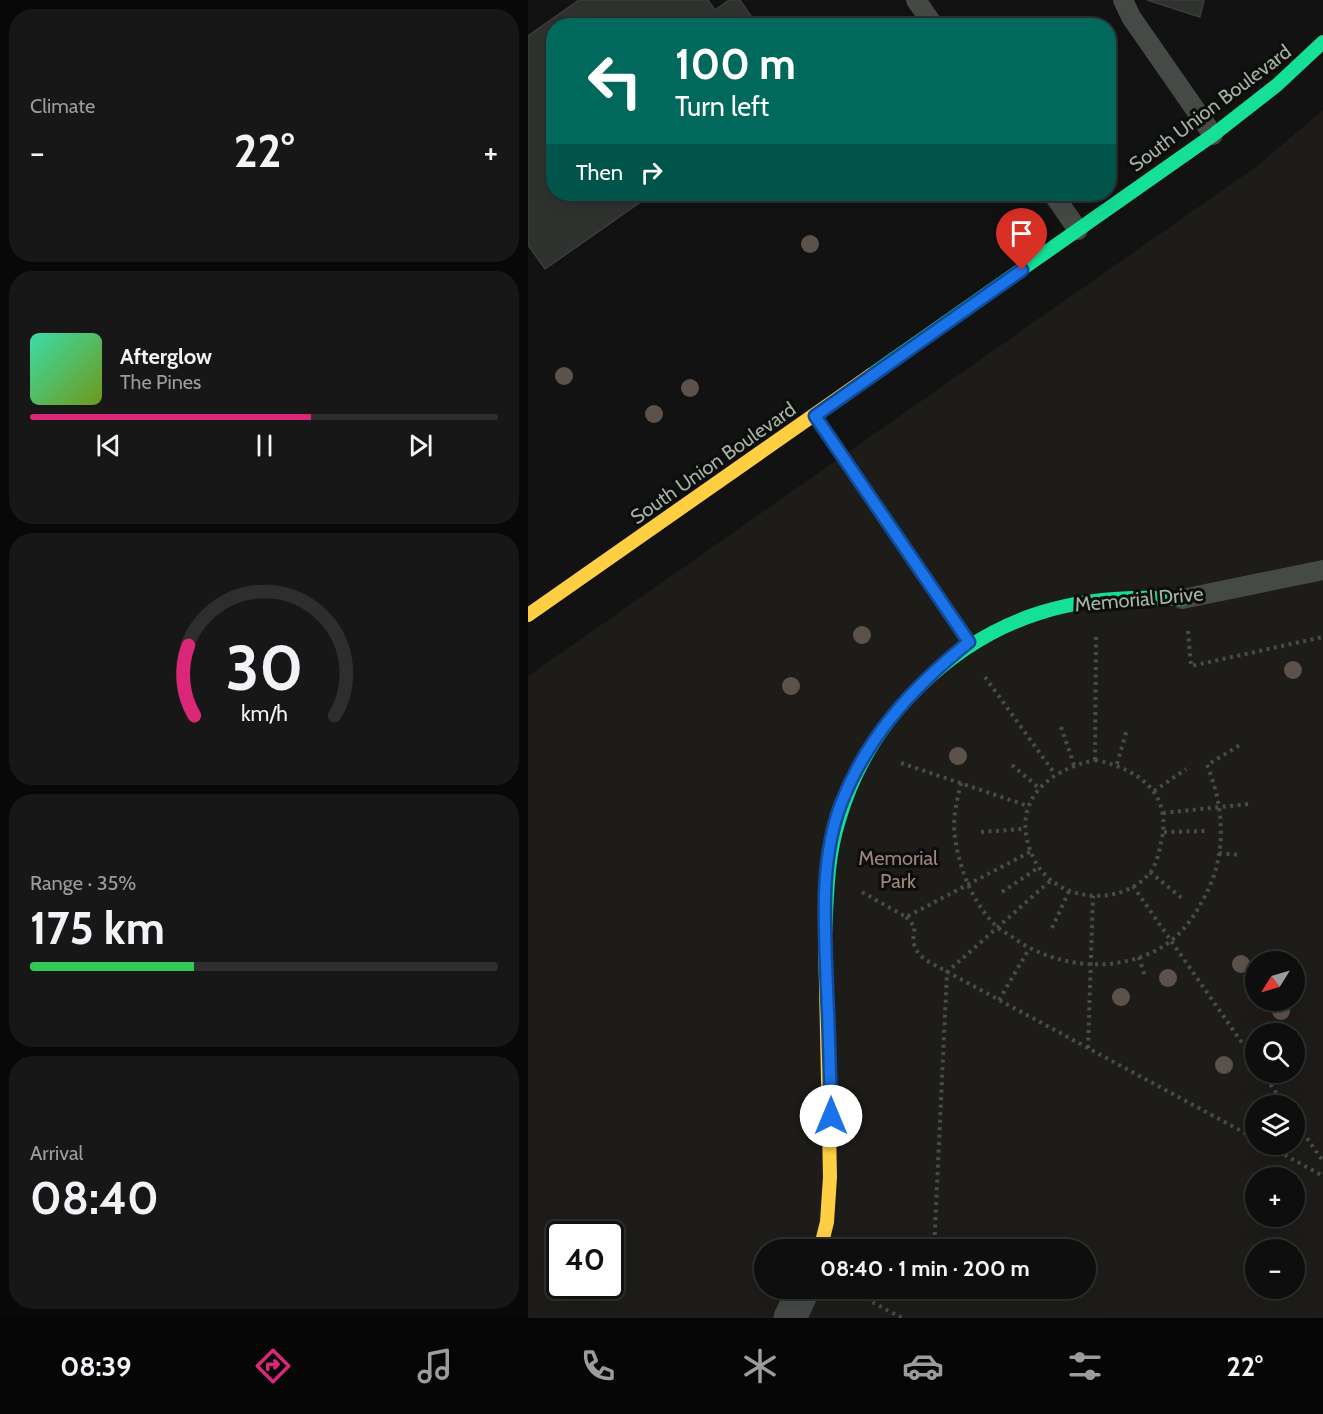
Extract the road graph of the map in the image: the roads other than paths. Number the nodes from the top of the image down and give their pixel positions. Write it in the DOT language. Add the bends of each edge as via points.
graph roads {
  1 [pos="916,0"];
  2 [pos="1123,0"];
  3 [pos="928,18"];
  4 [pos="1323,42"];
  5 [pos="1213,135"];
  6 [pos="1058,201"];
  7 [pos="1078,230"];
  8 [pos="815,416"];
  9 [pos="1323,570"];
  10 [pos="1182,599"];
  11 [pos="528,615"];
  12 [pos="969,642"];
  13 [pos="822,1239"];
  14 [pos="799,1299"];
  15 [pos="790,1318"];
  1 -- 3 [label="lane"];
  2 -- 5 [label="lane"];
  4 -- 5 [label="street, South Union Boulevard"];
  5 -- 7 [label="street, South Union Boulevard"];
  6 -- 7 [label="lane"];
  7 -- 8 [label="street, South Union Boulevard"];
  8 -- 11 [label="street, South Union Boulevard"];
  8 -- 12 [label="street"];
  9 -- 10 [label="lane, Memorial Drive"];
  10 -- 12 [label="street, Memorial Drive" via="1139,595 1057,606 1014,620"];
  12 -- 13 [label="street, Memorial Drive" via="926,677 872,743 840,806 831,840 825,929 830,1195"];
  14 -- 15 [label="street"];
}
